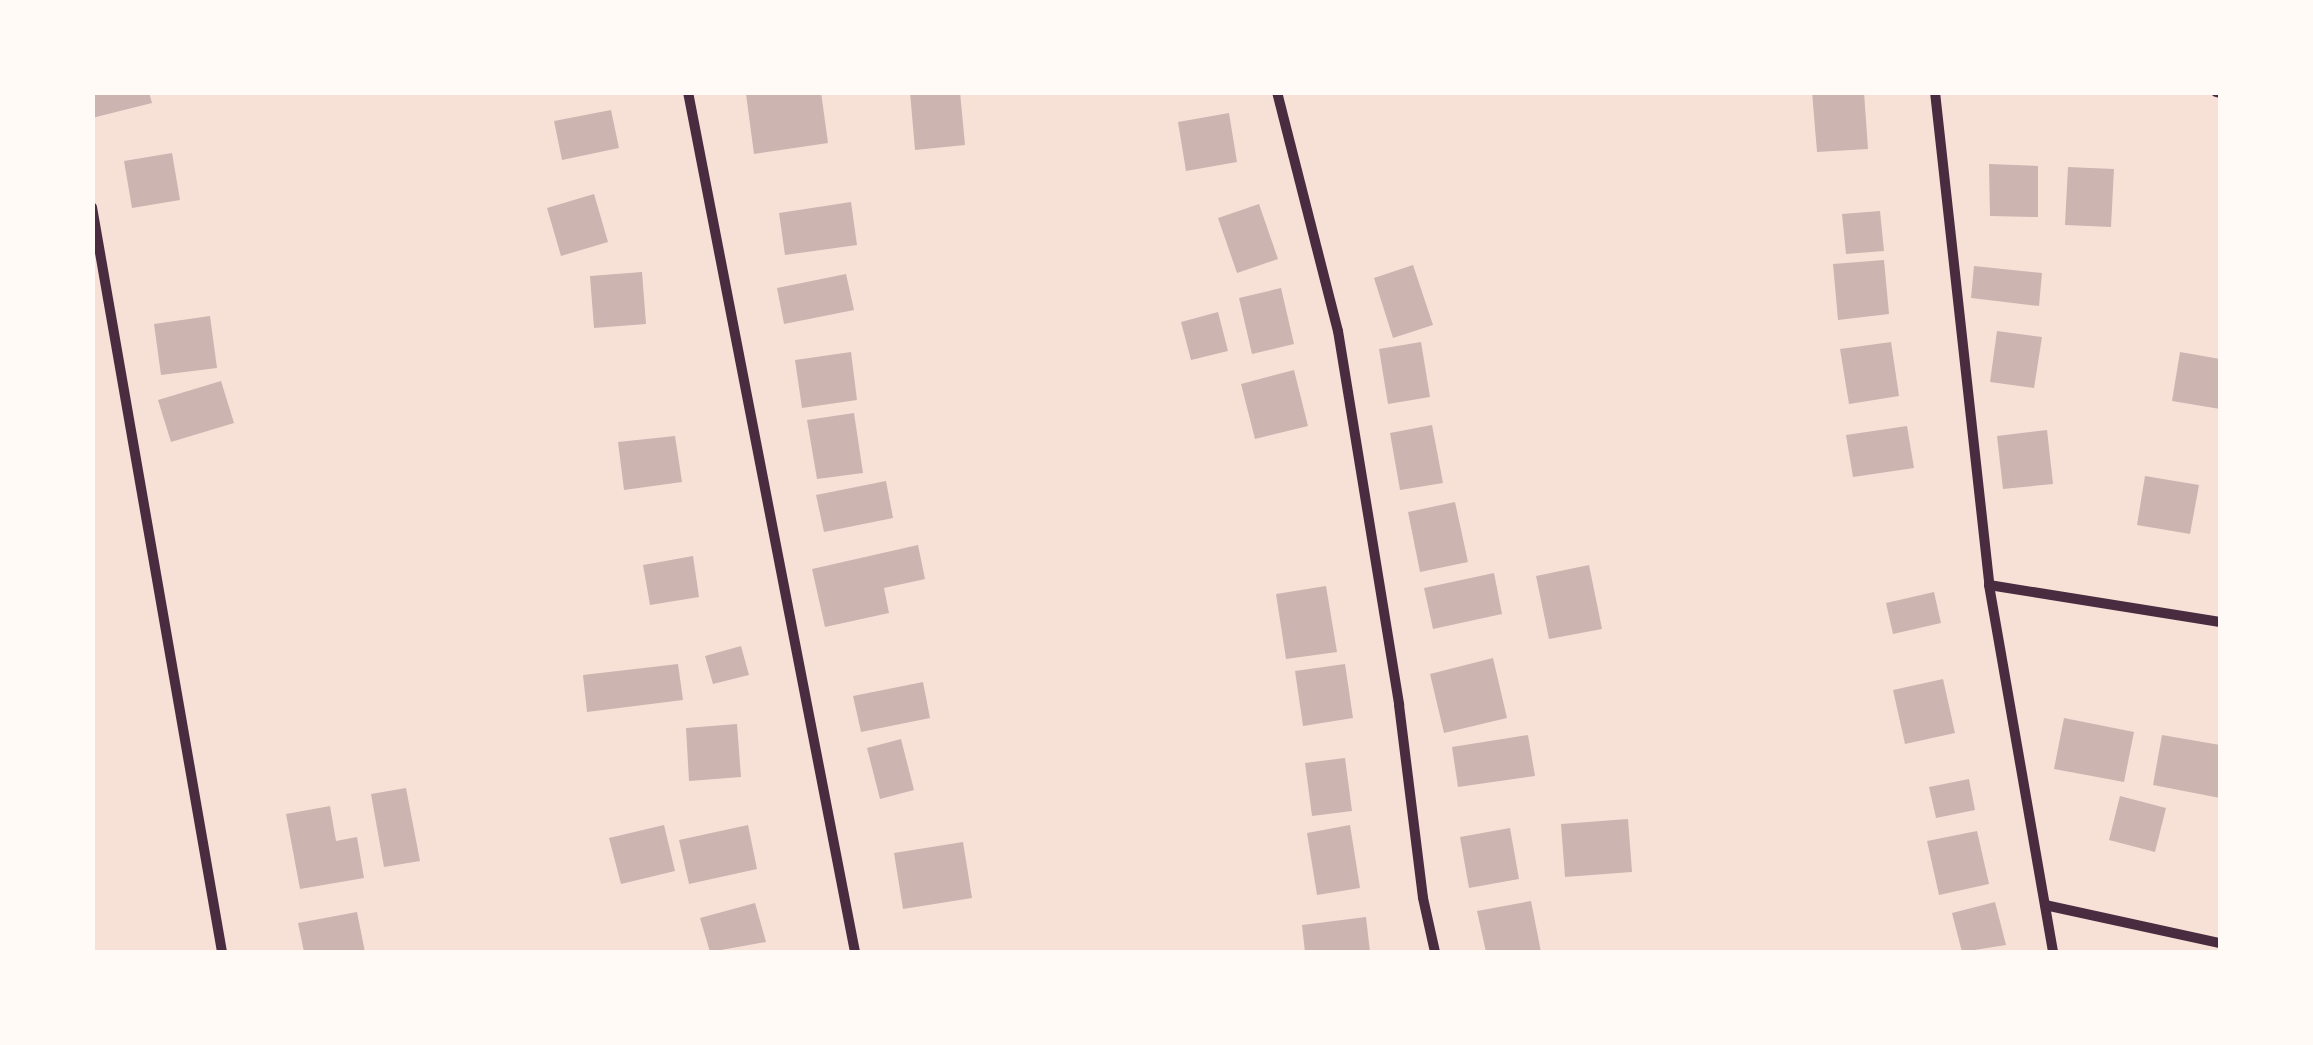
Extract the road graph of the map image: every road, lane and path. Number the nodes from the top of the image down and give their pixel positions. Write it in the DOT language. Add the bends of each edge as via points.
graph roads {
  1 [pos="688,92"];
  2 [pos="1278,92"];
  3 [pos="1935,92"];
  4 [pos="92,208"];
  5 [pos="1989,585"];
  6 [pos="2220,622"];
  7 [pos="2045,906"];
  8 [pos="2220,942"];
  9 [pos="222,952"];
  10 [pos="855,952"];
  11 [pos="1435,952"];
  12 [pos="2053,952"];
  1 -- 10 [label="street"];
  2 -- 11 [label="street" via="1338,331"];
  3 -- 5 [label="street"];
  4 -- 9 [label="street"];
  5 -- 6 [label="street"];
  5 -- 7 [label="street"];
  7 -- 8 [label="street"];
  7 -- 12 [label="street"];
}
